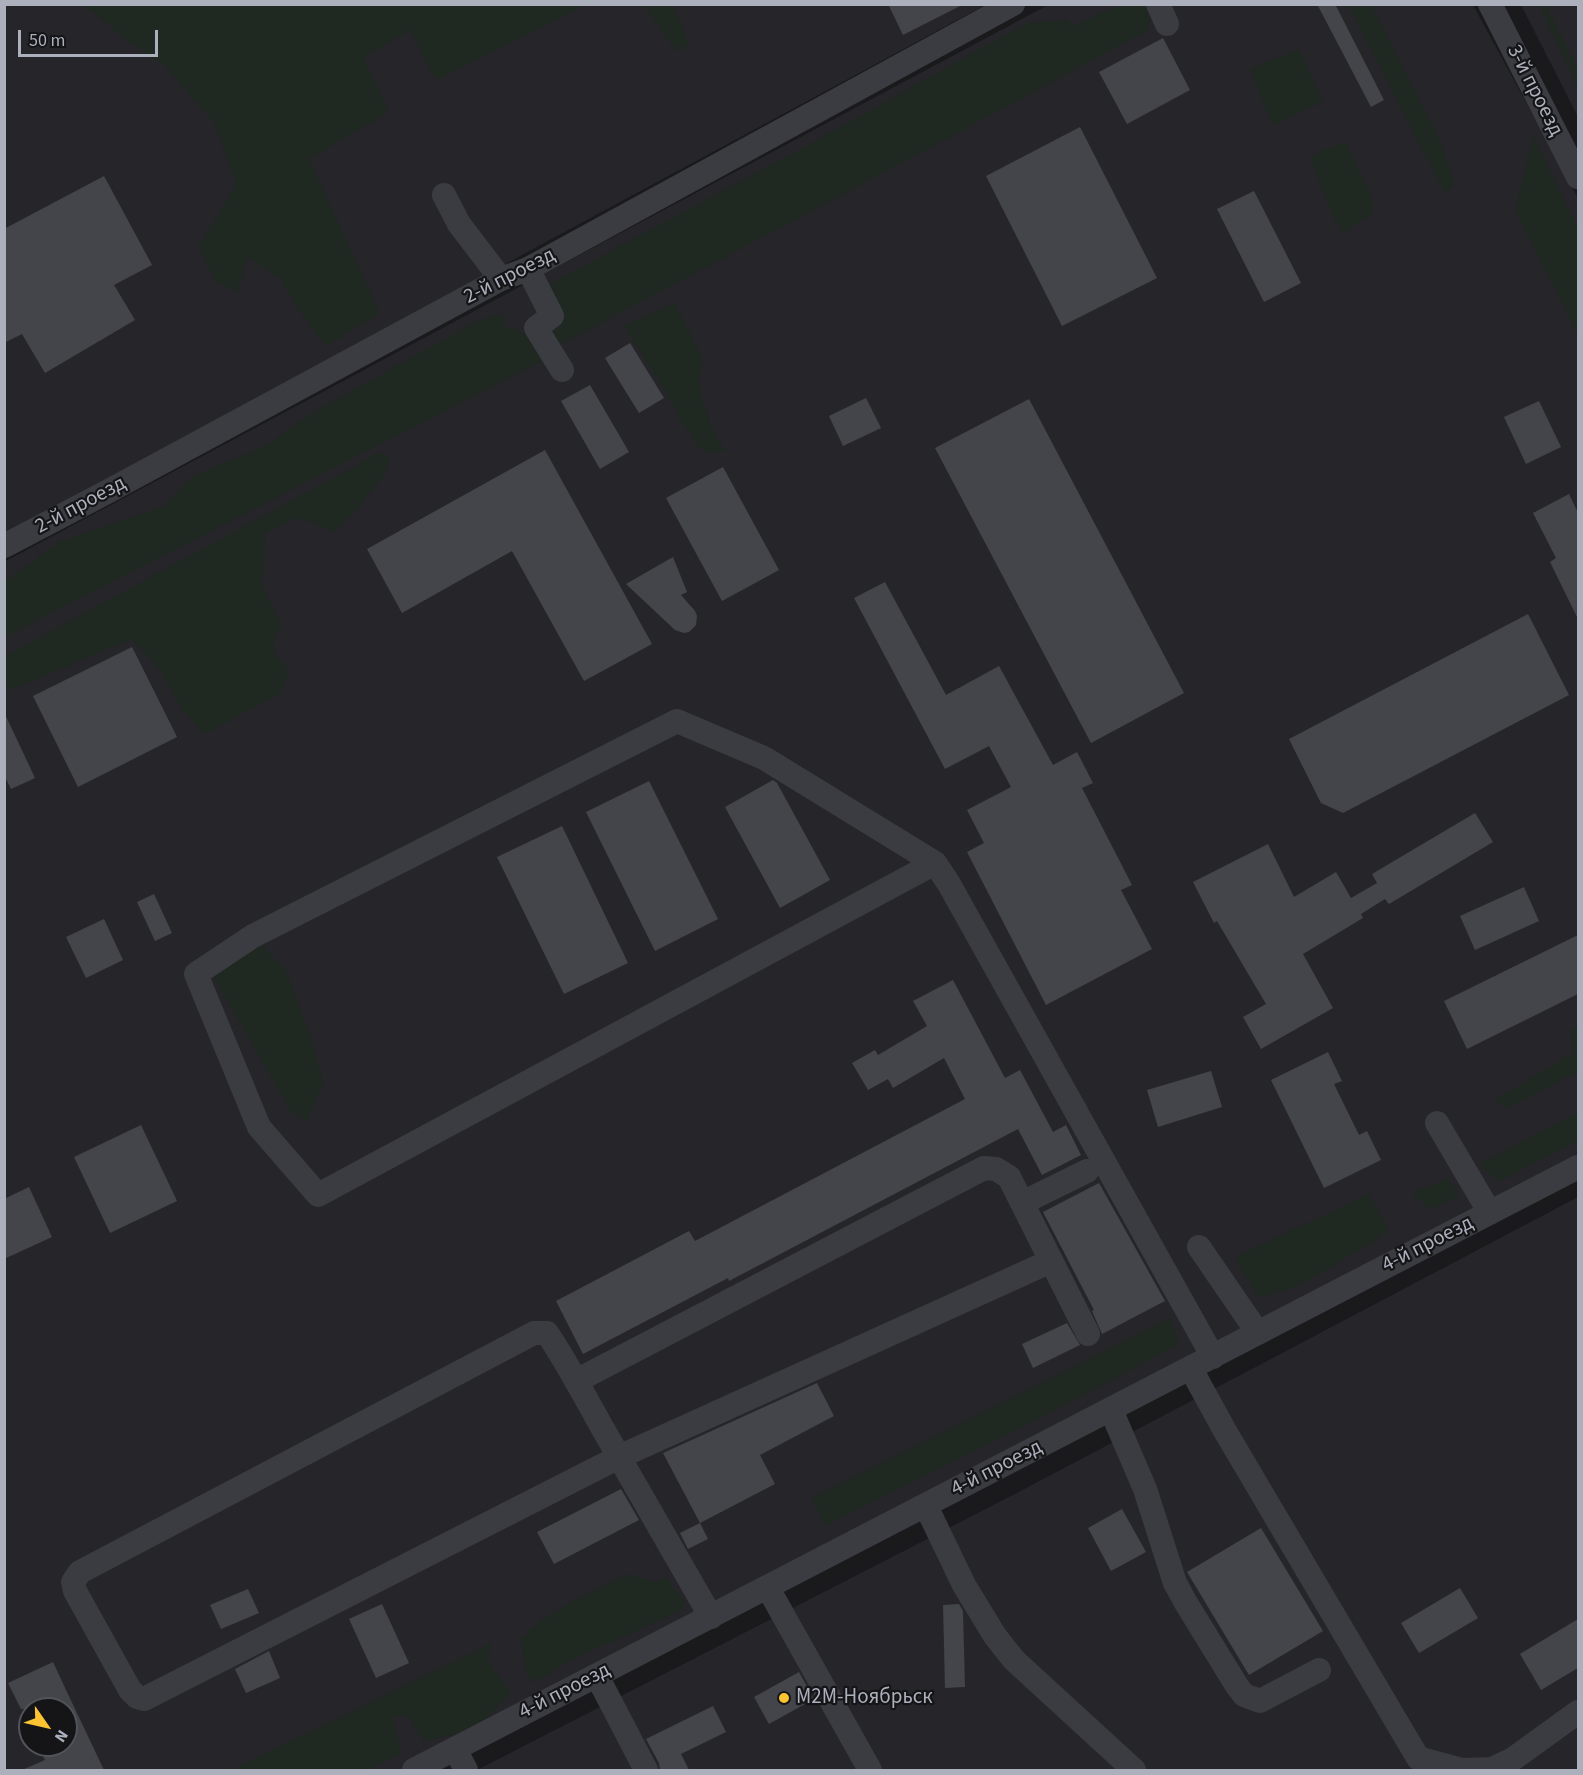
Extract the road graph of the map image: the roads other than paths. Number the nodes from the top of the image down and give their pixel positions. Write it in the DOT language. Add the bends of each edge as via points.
graph roads {
  1 [pos="1013,4"];
  2 [pos="1490,4"];
  3 [pos="1577,172"];
  4 [pos="444,195"];
  5 [pos="528,269"];
  6 [pos="501,279"];
  7 [pos="562,370"];
  8 [pos="4,546"];
  9 [pos="935,863"];
  10 [pos="1437,1123"];
  11 [pos="1578,1167"];
  12 [pos="1087,1171"];
  13 [pos="1022,1203"];
  14 [pos="1490,1213"];
  15 [pos="1200,1247"];
  16 [pos="1051,1261"];
  17 [pos="1258,1333"];
  18 [pos="1088,1334"];
  19 [pos="1213,1357"];
  20 [pos="1191,1369"];
  21 [pos="576,1381"];
  22 [pos="1111,1410"];
  23 [pos="619,1457"];
  24 [pos="926,1506"];
  25 [pos="768,1588"];
  26 [pos="711,1617"];
  27 [pos="1319,1670"];
  28 [pos="597,1676"];
  29 [pos="1578,1712"];
  30 [pos="455,1749"];
  31 [pos="414,1770"];
  32 [pos="466,1770"];
  33 [pos="646,1770"];
  34 [pos="870,1770"];
  35 [pos="1134,1770"];
  36 [pos="1462,1770"];
  1 -- 5 [label="street, 2-й проезд"];
  2 -- 3 [label="street, 3-й проезд"];
  4 -- 6 [label="street" via="459,224"];
  5 -- 6 [label="street, 2-й проезд"];
  5 -- 7 [label="street" via="552,316 536,328"];
  6 -- 8 [label="street, 2-й проезд"];
  9 -- 9 [label="street" via="764,758 677,722 253,936 196,974 260,1127 318,1195"];
  9 -- 19 [label="street"];
  10 -- 14 [label="street"];
  11 -- 14 [label="street, 4-й проезд"];
  12 -- 13 [label="street"];
  13 -- 16 [label="street"];
  13 -- 21 [label="street" via="1009,1176 984,1168"];
  14 -- 17 [label="street, 4-й проезд"];
  15 -- 17 [label="street"];
  16 -- 18 [label="street"];
  16 -- 23 [label="street"];
  17 -- 19 [label="street, 4-й проезд"];
  19 -- 20 [label="street, 4-й проезд"];
  20 -- 22 [label="street, 4-й проезд"];
  20 -- 36 [label="street" via="1418,1758"];
  21 -- 23 [label="street"];
  21 -- 23 [label="street" via="547,1333 534,1333 80,1572 74,1582 75,1591 130,1690 144,1699"];
  22 -- 24 [label="street, 4-й проезд"];
  22 -- 27 [label="street" via="1145,1489 1175,1583 1244,1695 1260,1701"];
  23 -- 26 [label="street"];
  24 -- 25 [label="street, 4-й проезд"];
  24 -- 35 [label="street" via="964,1585 995,1636 1014,1660"];
  25 -- 26 [label="street, 4-й проезд"];
  25 -- 34 [label="street"];
  26 -- 28 [label="street, 4-й проезд"];
  28 -- 30 [label="street, 4-й проезд"];
  28 -- 33 [label="street"];
  29 -- 36 [label="street" via="1513,1759 1492,1769"];
  30 -- 31 [label="street, 4-й проезд"];
  30 -- 32 [label="street"];
}
